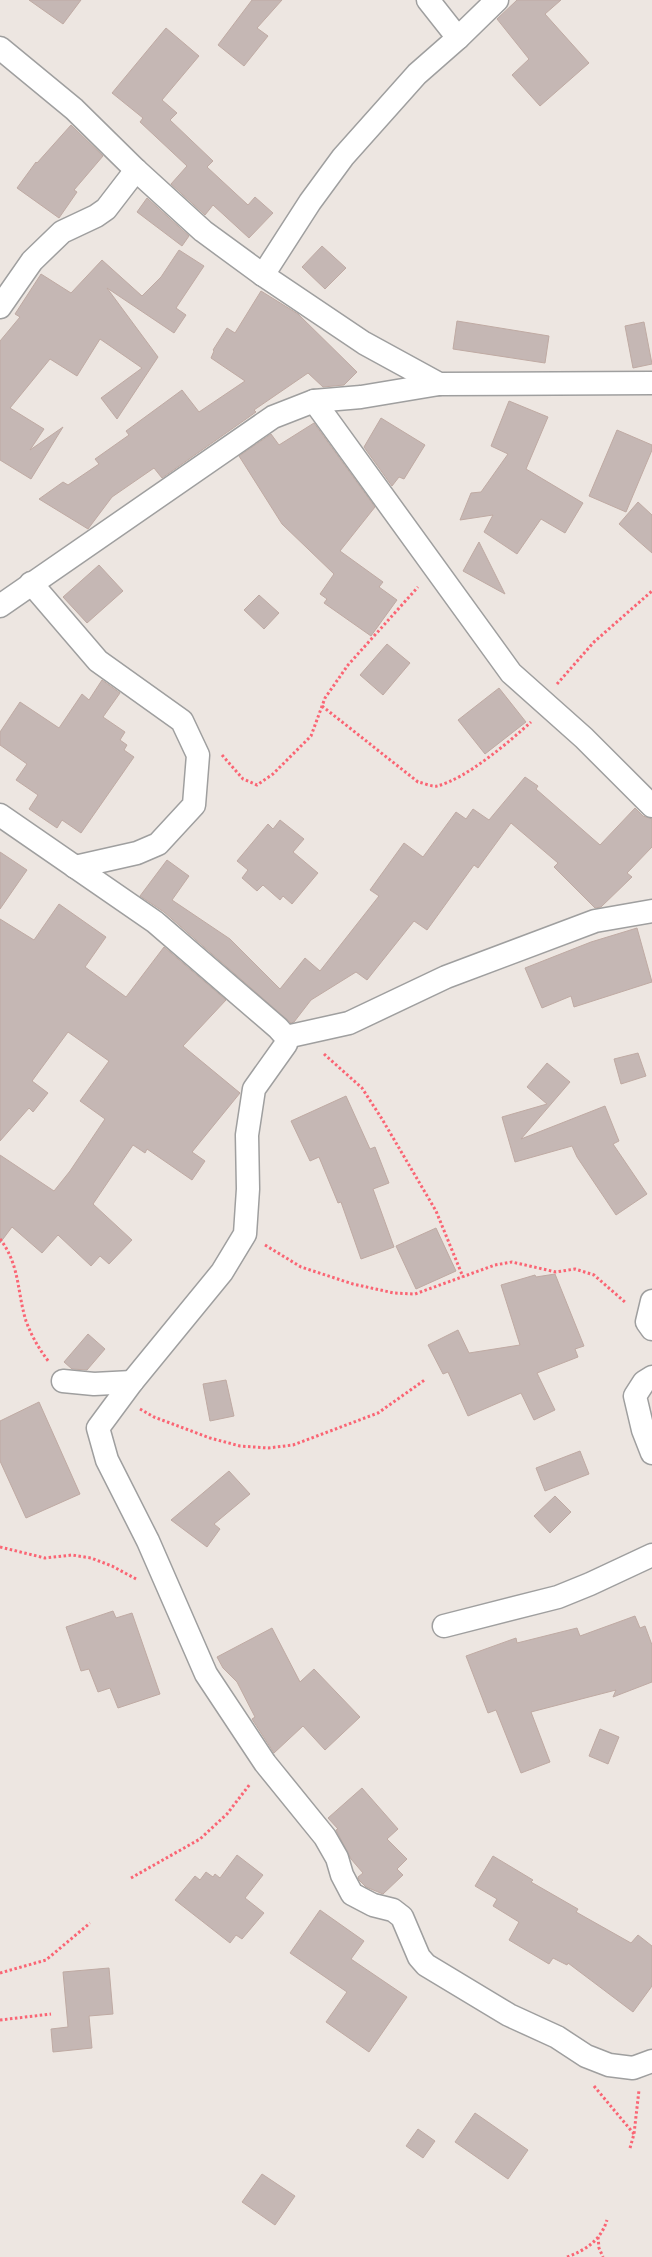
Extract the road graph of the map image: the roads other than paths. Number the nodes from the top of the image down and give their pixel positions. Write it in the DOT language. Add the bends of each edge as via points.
graph roads {
  1 [pos="428,0"];
  2 [pos="497,0"];
  3 [pos="458,38"];
  4 [pos="0,48"];
  5 [pos="136,170"];
  6 [pos="263,275"];
  7 [pos="0,307"];
  8 [pos="652,382"];
  9 [pos="439,384"];
  10 [pos="314,401"];
  11 [pos="31,583"];
  12 [pos="0,606"];
  13 [pos="652,806"];
  14 [pos="0,815"];
  15 [pos="75,866"];
  16 [pos="652,912"];
  17 [pos="291,1036"];
  18 [pos="652,1377"];
  19 [pos="63,1381"];
  20 [pos="126,1390"];
  21 [pos="652,1452"];
  22 [pos="652,1555"];
  23 [pos="444,1626"];
  24 [pos="647,2063"];
  1 -- 3 [label="street"];
  2 -- 3 [label="street"];
  3 -- 6 [label="street" via="417,74 343,157"];
  4 -- 5 [label="street" via="74,109"];
  5 -- 6 [label="street" via="203,231"];
  5 -- 7 [label="street" via="106,209 62,232 32,261"];
  6 -- 9 [label="street" via="364,343"];
  8 -- 9 [label="street"];
  9 -- 10 [label="street"];
  10 -- 11 [label="street" via="273,417"];
  10 -- 13 [label="street" via="511,673 584,738"];
  11 -- 12 [label="street"];
  11 -- 15 [label="street" via="98,661 182,722 198,755 194,805 158,844 137,853"];
  14 -- 15 [label="street"];
  15 -- 17 [label="street" via="155,922"];
  16 -- 17 [label="street" via="595,921 446,977 349,1023"];
  17 -- 20 [label="street" via="254,1089 247,1135 245,1234 222,1272"];
  18 -- 21 [label="street" via="644,1382 635,1396"];
  19 -- 20 [label="street"];
  20 -- 24 [label="street" via="98,1428 107,1460 148,1541 206,1674 265,1763 325,1837 352,1894 373,1905 393,1910 402,1917 426,1966 509,2015 557,2037 586,2056 633,2068"];
  22 -- 23 [label="street" via="558,1597"];
}
